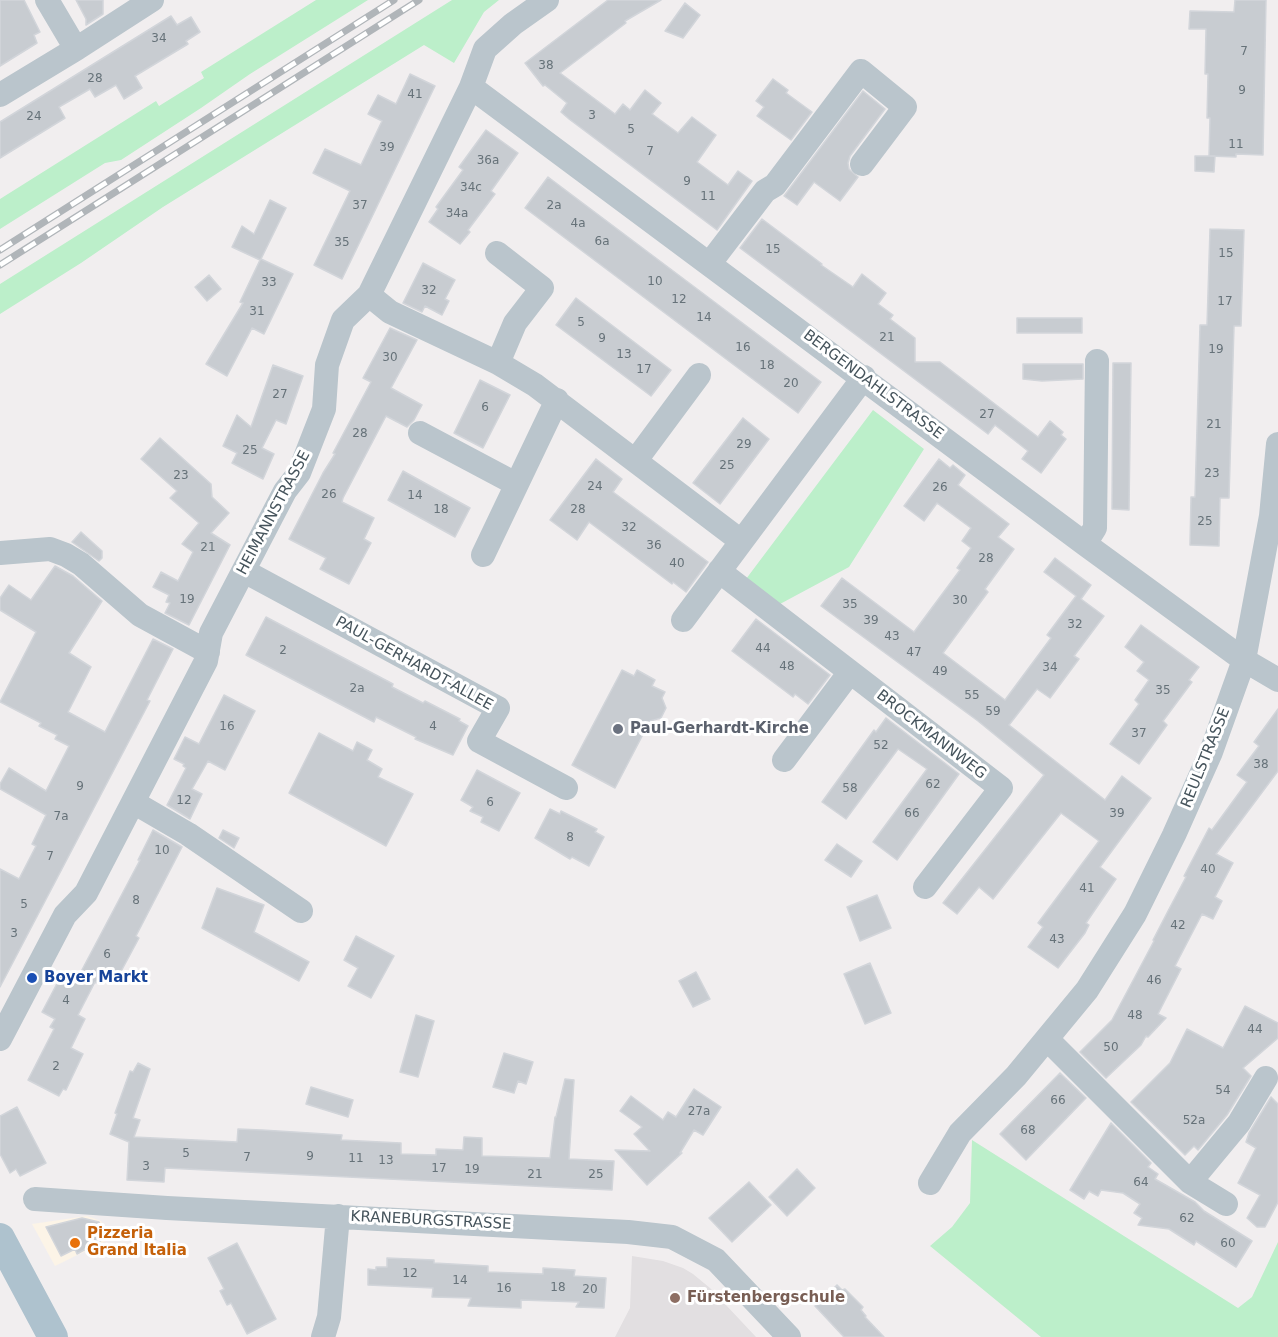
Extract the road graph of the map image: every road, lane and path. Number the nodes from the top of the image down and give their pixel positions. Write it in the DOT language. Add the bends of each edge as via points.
graph roads {
  1 [pos="47,0"];
  2 [pos="152,0"];
  3 [pos="548,0"];
  4 [pos="76,49"];
  5 [pos="471,87"];
  6 [pos="0,95"];
  7 [pos="862,164"];
  8 [pos="497,253"];
  9 [pos="710,263"];
  10 [pos="369,295"];
  11 [pos="1097,361"];
  12 [pos="498,363"];
  13 [pos="699,375"];
  14 [pos="864,377"];
  15 [pos="557,400"];
  16 [pos="420,433"];
  17 [pos="1278,444"];
  18 [pos="636,460"];
  19 [pos="516,484"];
  20 [pos="741,541"];
  21 [pos="1085,544"];
  22 [pos="0,553"];
  23 [pos="483,555"];
  24 [pos="244,571"];
  25 [pos="719,571"];
  26 [pos="683,620"];
  27 [pos="208,652"];
  28 [pos="1244,660"];
  29 [pos="850,672"];
  30 [pos="1278,680"];
  31 [pos="784,760"];
  32 [pos="566,788"];
  33 [pos="133,802"];
  34 [pos="925,886"];
  35 [pos="301,911"];
  36 [pos="0,1039"];
  37 [pos="1047,1039"];
  38 [pos="1266,1078"];
  39 [pos="1190,1182"];
  40 [pos="930,1183"];
  41 [pos="35,1199"];
  42 [pos="1226,1204"];
  43 [pos="338,1216"];
  44 [pos="0,1238"];
  45 [pos="53,1337"];
  46 [pos="323,1337"];
  47 [pos="789,1337"];
  1 -- 4 [label="street"];
  2 -- 4 [label="street"];
  3 -- 5 [label="street, HEIMANNSTRASSE" via="485,50"];
  4 -- 6 [label="street"];
  5 -- 9 [label="street, BERGENDAHLSTRASSE"];
  5 -- 10 [label="street, HEIMANNSTRASSE"];
  7 -- 9 [label="street" via="905,106 861,71"];
  8 -- 12 [label="street" via="543,288 515,323"];
  9 -- 14 [label="street, BERGENDAHLSTRASSE"];
  10 -- 12 [label="street" via="390,312"];
  10 -- 24 [label="street, HEIMANNSTRASSE" via="343,320 327,365 324,409 299,473 285,491"];
  11 -- 21 [label="street" via="1095,528"];
  12 -- 15 [label="street"];
  13 -- 18 [label="street"];
  14 -- 20 [label="street"];
  14 -- 21 [label="street, BERGENDAHLSTRASSE"];
  15 -- 18 [label="street"];
  15 -- 19 [label="street"];
  16 -- 19 [label="street"];
  17 -- 28 [label="street, REULSTRASSE" via="1271,516"];
  18 -- 20 [label="street"];
  19 -- 23 [label="street"];
  20 -- 25 [label="street"];
  21 -- 28 [label="street, BERGENDAHLSTRASSE"];
  22 -- 27 [label="street" via="50,549 66,555 140,615"];
  24 -- 27 [label="street, HEIMANNSTRASSE" via="212,633"];
  24 -- 32 [label="street, PAUL-GERHARDT-ALLEE" via="498,708 479,741"];
  25 -- 26 [label="street"];
  25 -- 29 [label="street, BROCKMANNWEG"];
  27 -- 33 [label="street, HEIMANNSTRASSE"];
  28 -- 30 [label="street, BERGENDAHLSTRASSE"];
  28 -- 37 [label="street, REULSTRASSE" via="1207,762 1135,914 1087,990"];
  29 -- 31 [label="street"];
  29 -- 34 [label="street, BROCKMANNWEG" via="1001,788"];
  33 -- 35 [label="street" via="188,834"];
  33 -- 36 [label="street, HEIMANNSTRASSE" via="86,893 65,915"];
  37 -- 39 [label="street"];
  37 -- 40 [label="street, REULSTRASSE" via="1017,1077 960,1133"];
  38 -- 39 [label="street" via="1239,1123"];
  39 -- 42 [label="street"];
  41 -- 43 [label="street, KRANEBURGSTRASSE"];
  43 -- 46 [label="street" via="329,1317"];
  43 -- 47 [label="street, KRANEBURGSTRASSE" via="672,1237 716,1260"];
  44 -- 45 [label="main road"];
}
